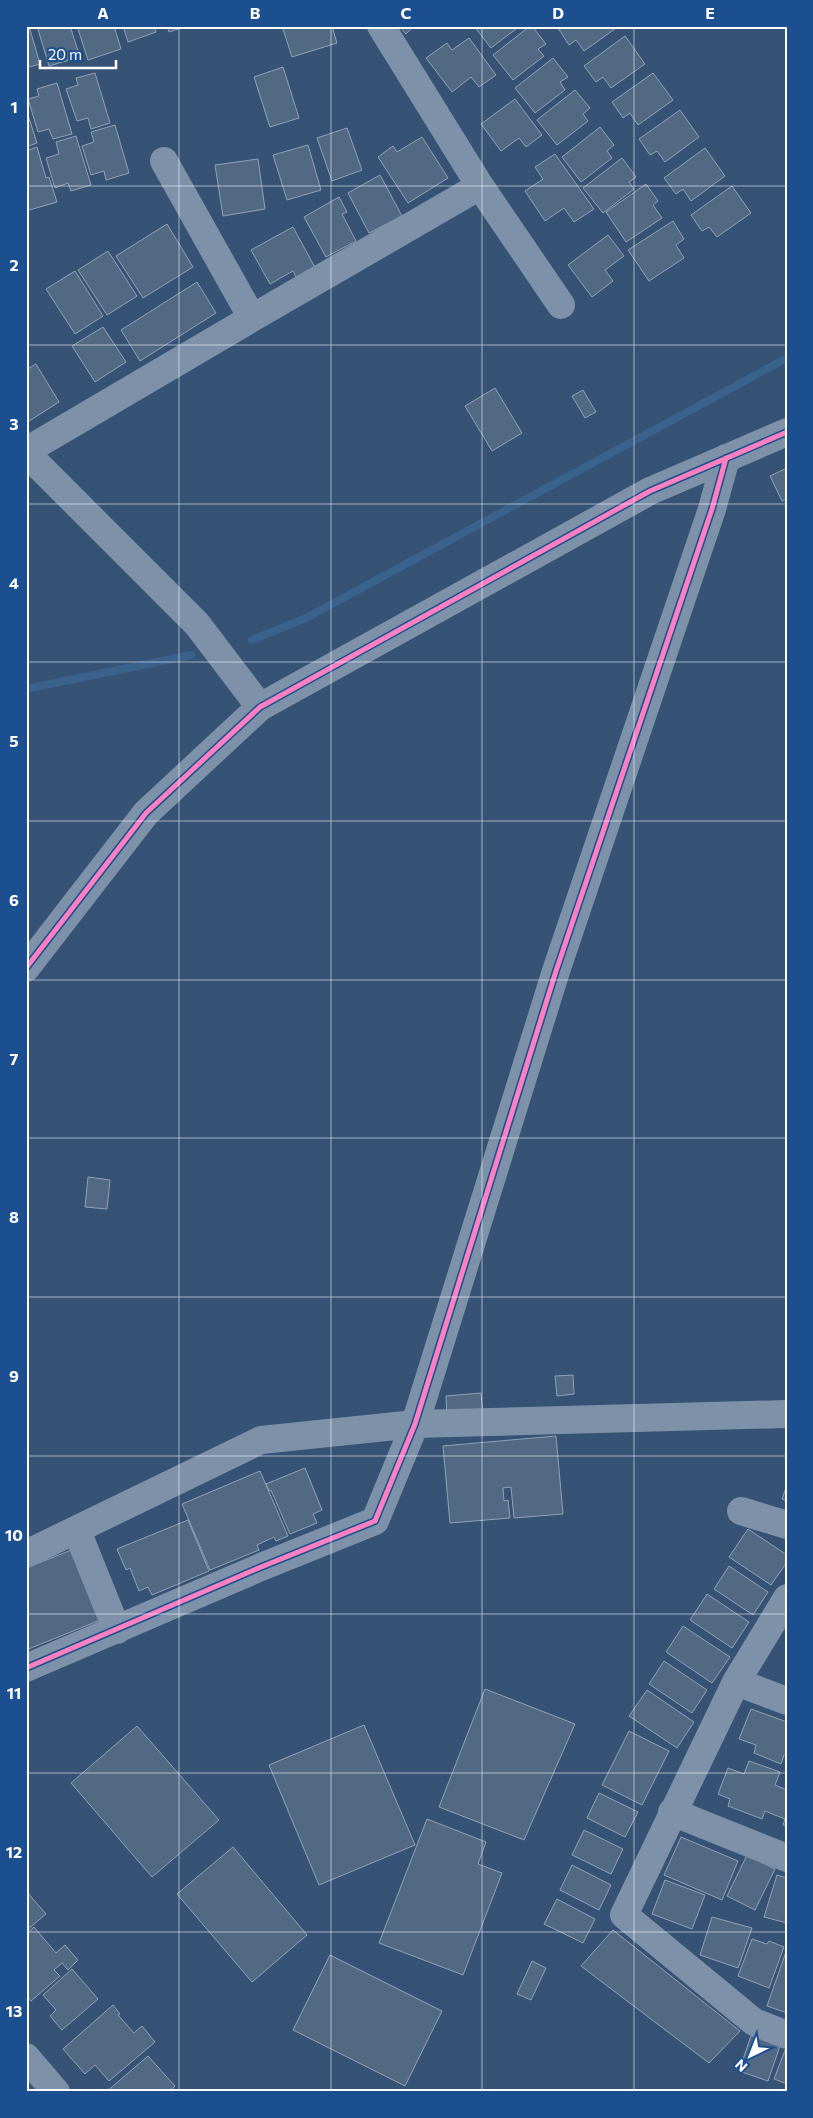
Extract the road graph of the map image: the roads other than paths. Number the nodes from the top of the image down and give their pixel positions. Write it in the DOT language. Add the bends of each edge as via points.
graph roads {
  1 [pos="381,26"];
  2 [pos="164,161"];
  3 [pos="480,186"];
  4 [pos="561,305"];
  5 [pos="252,318"];
  6 [pos="787,432"];
  7 [pos="26,452"];
  8 [pos="726,458"];
  9 [pos="260,707"];
  10 [pos="26,968"];
  11 [pos="787,1414"];
  12 [pos="415,1424"];
  13 [pos="741,1511"];
  14 [pos="787,1525"];
  15 [pos="77,1530"];
  16 [pos="26,1554"];
  17 [pos="787,1598"];
  18 [pos="117,1630"];
  19 [pos="26,1668"];
  20 [pos="736,1682"];
  21 [pos="787,1701"];
  22 [pos="672,1812"];
  23 [pos="787,1858"];
  24 [pos="787,2035"];
  25 [pos="26,2057"];
  26 [pos="56,2092"];
  1 -- 3 [label="street"];
  2 -- 5 [label="street"];
  3 -- 4 [label="street"];
  3 -- 5 [label="street"];
  5 -- 7 [label="street"];
  6 -- 8 [label="street"];
  7 -- 9 [label="street" via="197,624"];
  8 -- 9 [label="street" via="650,491"];
  8 -- 12 [label="street" via="712,509 556,970"];
  9 -- 10 [label="street" via="146,814"];
  11 -- 12 [label="street"];
  12 -- 15 [label="street" via="261,1440"];
  12 -- 18 [label="street" via="375,1521"];
  13 -- 14 [label="street"];
  15 -- 16 [label="street"];
  15 -- 18 [label="street"];
  17 -- 20 [label="street"];
  18 -- 19 [label="street"];
  20 -- 21 [label="street"];
  20 -- 22 [label="street"];
  22 -- 23 [label="street"];
  22 -- 24 [label="street" via="624,1915 754,2022"];
  25 -- 26 [label="street"];
}
